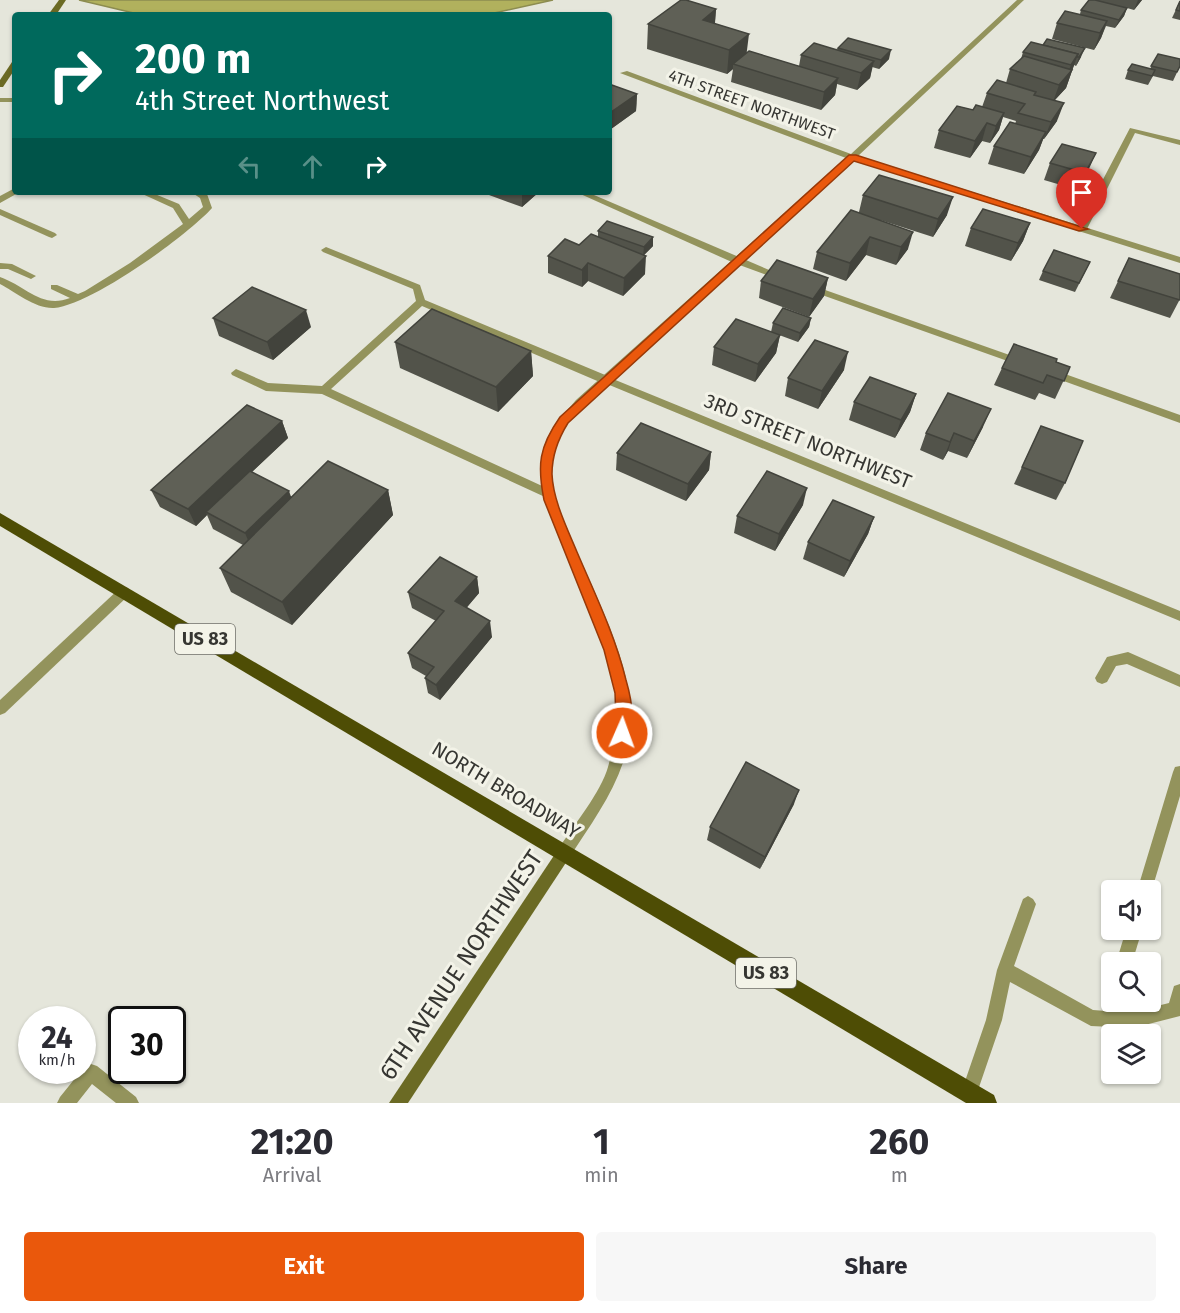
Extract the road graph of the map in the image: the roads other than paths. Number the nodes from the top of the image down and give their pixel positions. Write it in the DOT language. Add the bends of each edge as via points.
graph roads {
  1 [pos="1021,0"];
  2 [pos="12,68"];
  3 [pos="624,73"];
  4 [pos="0,85"];
  5 [pos="1180,143"];
  6 [pos="852,157"];
  7 [pos="149,195"];
  8 [pos="202,195"];
  9 [pos="587,195"];
  10 [pos="0,212"];
  11 [pos="188,224"];
  12 [pos="1082,229"];
  13 [pos="52,235"];
  14 [pos="326,250"];
  15 [pos="1180,260"];
  16 [pos="737,261"];
  17 [pos="0,266"];
  18 [pos="31,276"];
  19 [pos="0,280"];
  20 [pos="792,281"];
  21 [pos="803,285"];
  22 [pos="54,287"];
  23 [pos="79,298"];
  24 [pos="421,302"];
  25 [pos="236,373"];
  26 [pos="606,380"];
  27 [pos="324,390"];
  28 [pos="1180,419"];
  29 [pos="549,494"];
  30 [pos="0,519"];
  31 [pos="124,592"];
  32 [pos="1180,616"];
  33 [pos="1102,678"];
  34 [pos="1180,681"];
  35 [pos="0,709"];
  36 [pos="1180,772"];
  37 [pos="564,853"];
  38 [pos="1148,880"];
  39 [pos="1028,904"];
  40 [pos="1005,970"];
  41 [pos="1180,992"];
  42 [pos="1114,1012"];
  43 [pos="1114,1020"];
  44 [pos="978,1098"];
  45 [pos="66,1103"];
  46 [pos="130,1103"];
  47 [pos="398,1103"];
  1 -- 6 [label="street"];
  2 -- 4 [label="street"];
  3 -- 6 [label="street, 4TH STREET NORTHWEST"];
  5 -- 12 [label="street" via="1133,130"];
  6 -- 12 [label="street, 4TH STREET NORTHWEST"];
  6 -- 16 [label="street"];
  7 -- 11 [label="street" via="176,206"];
  8 -- 11 [label="street" via="208,208"];
  9 -- 16 [label="street"];
  10 -- 13 [label="street"];
  11 -- 23 [label="street" via="162,246"];
  12 -- 15 [label="street, 4TH STREET NORTHWEST"];
  14 -- 24 [label="street" via="417,287"];
  16 -- 20 [label="street"];
  16 -- 26 [label="street"];
  17 -- 18 [label="street"];
  19 -- 23 [label="street" via="51,306"];
  21 -- 28 [label="street"];
  22 -- 23 [label="street"];
  24 -- 26 [label="street, 3RD STREET NORTHWEST"];
  24 -- 27 [label="street"];
  25 -- 27 [label="street" via="266,387"];
  26 -- 29 [label="street" via="552,437 547,454"];
  26 -- 32 [label="street, 3RD STREET NORTHWEST"];
  27 -- 29 [label="street"];
  29 -- 37 [label="street" via="611,650 624,720 615,768"];
  30 -- 31 [label="main road, NORTH BROADWAY / US 83"];
  31 -- 35 [label="street"];
  31 -- 37 [label="main road, NORTH BROADWAY / US 83"];
  33 -- 34 [label="street" via="1112,661 1128,658"];
  36 -- 38 [label="street"];
  37 -- 44 [label="main road, NORTH BROADWAY / US 83"];
  37 -- 47 [label="street, 6TH AVENUE NORTHWEST"];
  39 -- 40 [label="street"];
  40 -- 43 [label="street" via="1091,1018"];
  40 -- 44 [label="street"];
  41 -- 43 [label="street" via="1176,1011"];
  42 -- 43 [label="street"];
  45 -- 46 [label="street" via="91,1072"];
}
